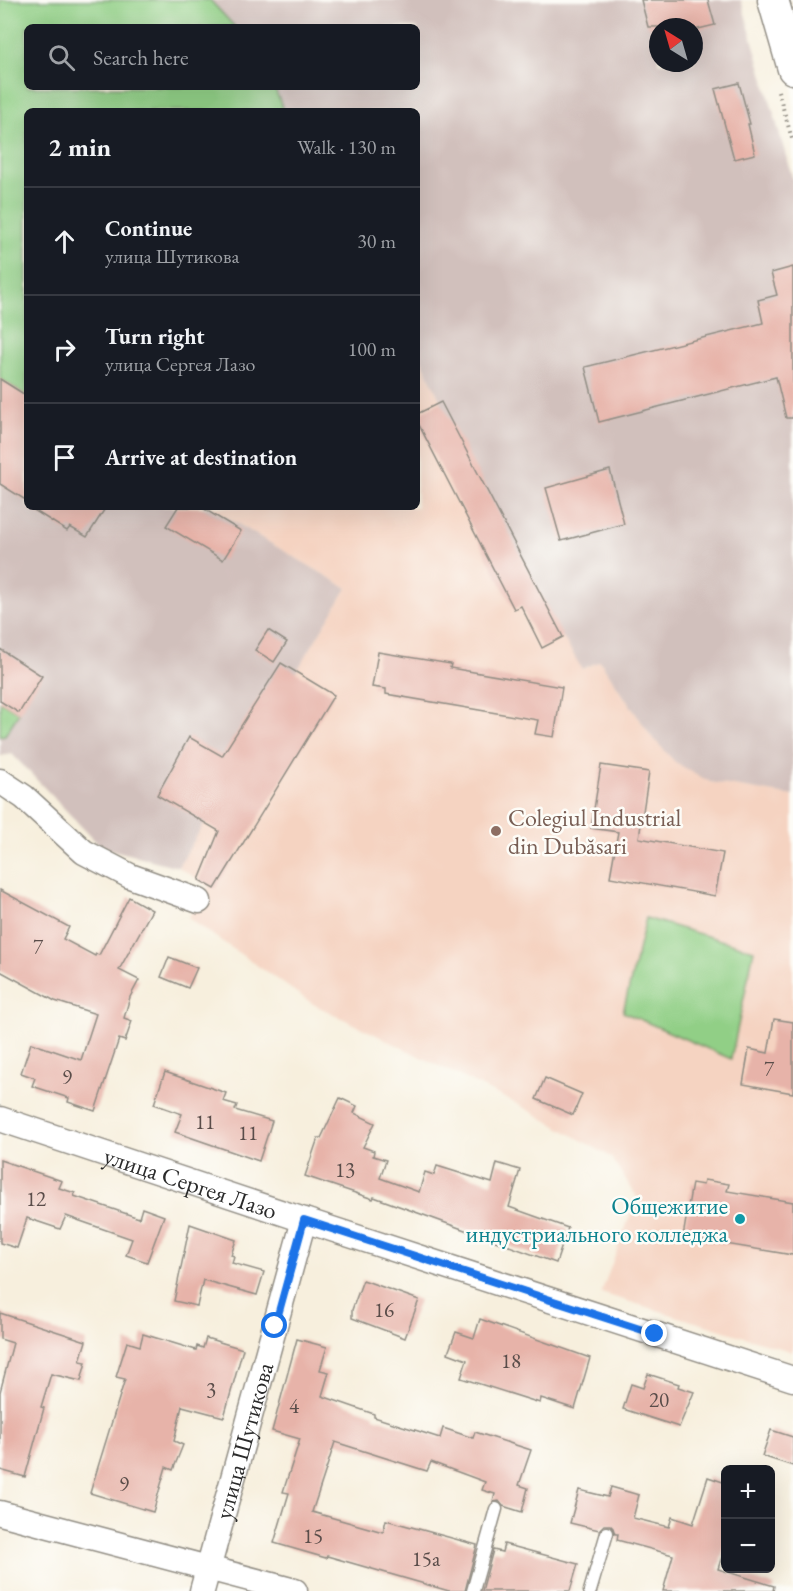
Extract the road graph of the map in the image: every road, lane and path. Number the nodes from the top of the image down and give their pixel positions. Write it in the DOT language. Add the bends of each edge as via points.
graph roads {
  1 [pos="773,0"];
  2 [pos="793,69"];
  3 [pos="0,781"];
  4 [pos="199,901"];
  5 [pos="0,1119"];
  6 [pos="304,1220"];
  7 [pos="793,1379"];
  8 [pos="496,1509"];
  9 [pos="0,1513"];
  10 [pos="607,1533"];
  11 [pos="206,1580"];
  12 [pos="295,1591"];
  13 [pos="473,1591"];
  14 [pos="590,1591"];
  1 -- 2 [label="street"];
  3 -- 4 [label="street" via="24,797 84,852 130,876"];
  5 -- 6 [label="street, улица Сергея Лазо"];
  6 -- 7 [label="street, улица Сергея Лазо"];
  6 -- 11 [label="street, улица Шутикова"];
  8 -- 13 [label="lane"];
  9 -- 11 [label="street"];
  10 -- 14 [label="lane"];
  11 -- 12 [label="street"];
}
